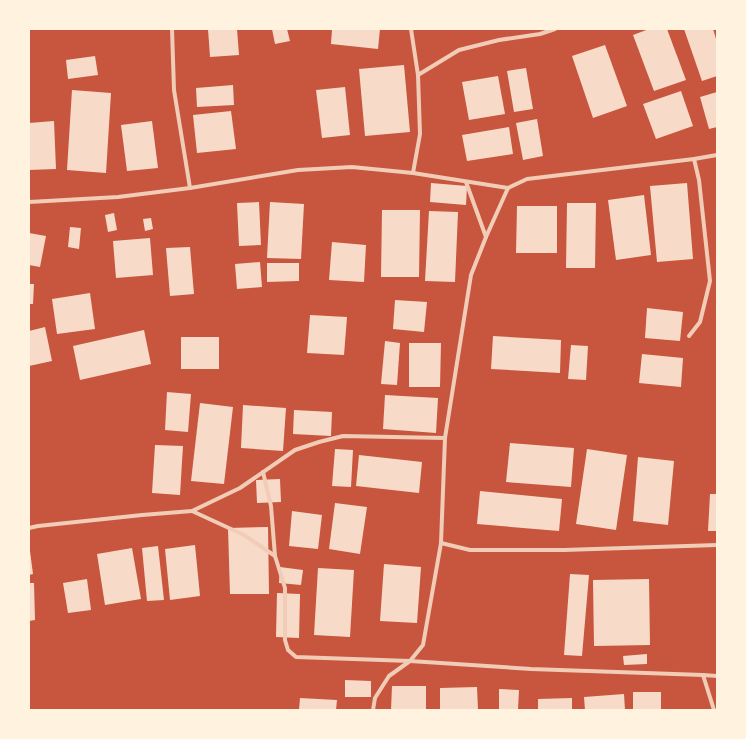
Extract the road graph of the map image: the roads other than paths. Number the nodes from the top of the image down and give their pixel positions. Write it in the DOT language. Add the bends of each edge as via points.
graph roads {
  1 [pos="172,29"];
  2 [pos="411,29"];
  3 [pos="555,29"];
  4 [pos="418,75"];
  5 [pos="717,155"];
  6 [pos="694,159"];
  7 [pos="413,173"];
  8 [pos="466,182"];
  9 [pos="190,188"];
  10 [pos="508,188"];
  11 [pos="29,202"];
  12 [pos="486,237"];
  13 [pos="689,336"];
  14 [pos="445,438"];
  15 [pos="263,472"];
  16 [pos="192,511"];
  17 [pos="29,528"];
  18 [pos="441,543"];
  19 [pos="717,545"];
  20 [pos="275,556"];
  21 [pos="410,661"];
  22 [pos="703,675"];
  23 [pos="717,676"];
  24 [pos="373,710"];
  25 [pos="714,710"];
  1 -- 9 [label="street" via="174,90"];
  2 -- 4 [label="street"];
  3 -- 4 [label="street" via="459,50"];
  4 -- 7 [label="street" via="420,134"];
  5 -- 6 [label="street"];
  6 -- 10 [label="street" via="527,179"];
  6 -- 13 [label="street" via="699,180 710,281 700,322"];
  7 -- 8 [label="street"];
  7 -- 9 [label="street" via="352,167 298,170"];
  8 -- 10 [label="street"];
  8 -- 12 [label="street"];
  9 -- 11 [label="street" via="118,197"];
  10 -- 12 [label="street"];
  12 -- 14 [label="street" via="471,275"];
  14 -- 15 [label="street" via="343,436 295,450"];
  14 -- 18 [label="street"];
  15 -- 16 [label="street" via="240,488"];
  15 -- 20 [label="street" via="271,506"];
  16 -- 17 [label="street"];
  16 -- 20 [label="street" via="244,535"];
  18 -- 19 [label="street" via="470,550"];
  18 -- 21 [label="street" via="423,645"];
  20 -- 21 [label="street" via="286,588 285,640 288,650 296,657"];
  21 -- 22 [label="street" via="530,669"];
  21 -- 24 [label="street" via="389,676 375,698"];
  22 -- 23 [label="street"];
  22 -- 25 [label="street"];
}
